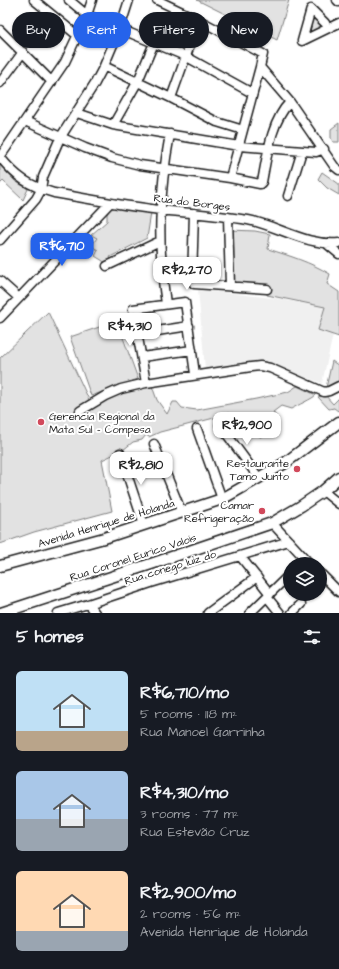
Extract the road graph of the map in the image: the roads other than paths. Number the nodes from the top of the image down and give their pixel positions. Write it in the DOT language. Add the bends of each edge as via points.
graph roads {
  1 [pos="34,0"];
  2 [pos="69,0"];
  3 [pos="92,0"];
  4 [pos="129,0"];
  5 [pos="157,0"];
  6 [pos="83,12"];
  7 [pos="88,12"];
  8 [pos="125,12"];
  9 [pos="182,12"];
  10 [pos="325,23"];
  11 [pos="339,23"];
  12 [pos="209,25"];
  13 [pos="0,30"];
  14 [pos="73,32"];
  15 [pos="73,46"];
  16 [pos="112,48"];
  17 [pos="152,48"];
  18 [pos="166,48"];
  19 [pos="188,48"];
  20 [pos="23,52"];
  21 [pos="185,56"];
  22 [pos="104,66"];
  23 [pos="260,67"];
  24 [pos="138,81"];
  25 [pos="52,82"];
  26 [pos="0,83"];
  27 [pos="252,93"];
  28 [pos="171,98"];
  29 [pos="290,102"];
  30 [pos="77,113"];
  31 [pos="25,122"];
  32 [pos="113,125"];
  33 [pos="242,130"];
  34 [pos="170,134"];
  35 [pos="60,138"];
  36 [pos="239,146"];
  37 [pos="269,148"];
  38 [pos="323,148"];
  39 [pos="302,151"];
  40 [pos="0,157"];
  41 [pos="164,169"];
  42 [pos="339,170"];
  43 [pos="230,178"];
  44 [pos="40,190"];
  45 [pos="288,196"];
  46 [pos="110,203"];
  47 [pos="160,210"];
  48 [pos="194,213"];
  49 [pos="228,217"];
  50 [pos="0,240"];
  51 [pos="160,241"];
  52 [pos="339,243"];
  53 [pos="327,244"];
  54 [pos="339,254"];
  55 [pos="107,266"];
  56 [pos="0,281"];
  57 [pos="230,286"];
  58 [pos="267,289"];
  59 [pos="19,298"];
  60 [pos="166,304"];
  61 [pos="0,318"];
  62 [pos="189,326"];
  63 [pos="138,334"];
  64 [pos="192,350"];
  65 [pos="142,357"];
  66 [pos="196,374"];
  67 [pos="146,383"];
  68 [pos="339,386"];
  69 [pos="80,411"];
  70 [pos="339,422"];
  71 [pos="220,425"];
  72 [pos="197,429"];
  73 [pos="154,444"];
  74 [pos="120,453"];
  75 [pos="339,477"];
  76 [pos="259,478"];
  77 [pos="323,491"];
  78 [pos="222,499"];
  79 [pos="339,504"];
  80 [pos="182,513"];
  81 [pos="272,523"];
  82 [pos="144,525"];
  83 [pos="289,541"];
  84 [pos="240,556"];
  85 [pos="302,557"];
  86 [pos="0,566"];
  87 [pos="256,577"];
  88 [pos="327,580"];
  89 [pos="283,581"];
  90 [pos="339,592"];
  91 [pos="268,595"];
  92 [pos="88,604"];
  93 [pos="301,604"];
  94 [pos="1,613"];
  95 [pos="58,613"];
  96 [pos="95,613"];
  97 [pos="208,613"];
  98 [pos="250,613"];
  99 [pos="280,613"];
  100 [pos="292,613"];
  1 -- 14 [label="street"];
  2 -- 6 [label="street"];
  3 -- 7 [label="street"];
  4 -- 8 [label="street"];
  5 -- 9 [label="street"];
  10 -- 11 [label="street" via="312,9 302,41"];
  12 -- 23 [label="street" via="263,54"];
  13 -- 20 [label="street"];
  15 -- 25 [label="street"];
  16 -- 22 [label="street"];
  17 -- 24 [label="street"];
  18 -- 21 [label="street"];
  19 -- 21 [label="street"];
  20 -- 25 [label="street"];
  20 -- 26 [label="street"];
  21 -- 27 [label="street"];
  21 -- 28 [label="street"];
  22 -- 24 [label="street"];
  22 -- 30 [label="street"];
  23 -- 27 [label="street"];
  23 -- 29 [label="street"];
  24 -- 28 [label="street"];
  24 -- 32 [label="street"];
  25 -- 31 [label="street"];
  27 -- 33 [label="street"];
  28 -- 33 [label="street" via="217,122"];
  29 -- 37 [label="street" via="279,115"];
  29 -- 38 [label="street"];
  30 -- 32 [label="street"];
  30 -- 35 [label="street"];
  31 -- 35 [label="street"];
  31 -- 40 [label="street"];
  32 -- 34 [label="street"];
  33 -- 36 [label="street"];
  34 -- 36 [label="street"];
  34 -- 41 [label="street"];
  35 -- 41 [label="street" via="112,158"];
  35 -- 44 [label="street"];
  36 -- 37 [label="street"];
  36 -- 43 [label="street"];
  37 -- 39 [label="street"];
  37 -- 43 [label="street" via="260,184"];
  38 -- 39 [label="street" via="316,152"];
  38 -- 42 [label="street"];
  39 -- 45 [label="street"];
  40 -- 44 [label="street, Rua do Borges" via="16,176"];
  41 -- 43 [label="street"];
  41 -- 47 [label="street"];
  44 -- 46 [label="street, Rua do Borges"];
  44 -- 50 [label="street" via="36,199"];
  46 -- 47 [label="street, Rua do Borges"];
  46 -- 59 [label="street"];
  47 -- 48 [label="street, Rua do Borges"];
  47 -- 51 [label="street"];
  48 -- 49 [label="street, Rua do Borges"];
  48 -- 57 [label="street" via="192,280 194,284"];
  49 -- 53 [label="street, Rua do Borges" via="254,222"];
  49 -- 57 [label="street"];
  51 -- 55 [label="street"];
  51 -- 60 [label="street"];
  52 -- 53 [label="street, Rua do Borges"];
  53 -- 54 [label="street"];
  56 -- 59 [label="street"];
  57 -- 58 [label="street"];
  59 -- 61 [label="street"];
  60 -- 62 [label="street" via="185,302"];
  60 -- 63 [label="street" via="133,309"];
  62 -- 63 [label="street"];
  62 -- 64 [label="street"];
  63 -- 65 [label="street"];
  64 -- 65 [label="street"];
  64 -- 66 [label="street"];
  65 -- 67 [label="street"];
  66 -- 67 [label="street"];
  66 -- 68 [label="street" via="260,366 324,392"];
  67 -- 69 [label="street" via="105,396"];
  70 -- 76 [label="main road, Avenida Henrique de Holanda" via="285,463"];
  71 -- 76 [label="street"];
  72 -- 78 [label="street"];
  73 -- 80 [label="street"];
  74 -- 82 [label="street"];
  75 -- 77 [label="main road, Rua Coronel Eurico Valois"];
  76 -- 78 [label="main road, Avenida Henrique de Holanda"];
  77 -- 79 [label="street"];
  77 -- 81 [label="main road, Rua Coronel Eurico Valois"];
  78 -- 80 [label="main road, Avenida Henrique de Holanda"];
  80 -- 82 [label="main road, Avenida Henrique de Holanda"];
  81 -- 83 [label="street"];
  81 -- 94 [label="main road, Rua Coronel Eurico Valois"];
  82 -- 86 [label="main road, Avenida Henrique de Holanda"];
  83 -- 84 [label="street, Rua conego luiz do"];
  83 -- 85 [label="street"];
  84 -- 87 [label="street"];
  84 -- 92 [label="street, Rua conego luiz do"];
  87 -- 91 [label="street"];
  87 -- 97 [label="street"];
  88 -- 90 [label="street"];
  89 -- 91 [label="street"];
  91 -- 98 [label="street"];
  91 -- 99 [label="street"];
  92 -- 95 [label="street, Rua conego luiz do"];
  92 -- 96 [label="street"];
  93 -- 100 [label="street"];
}
